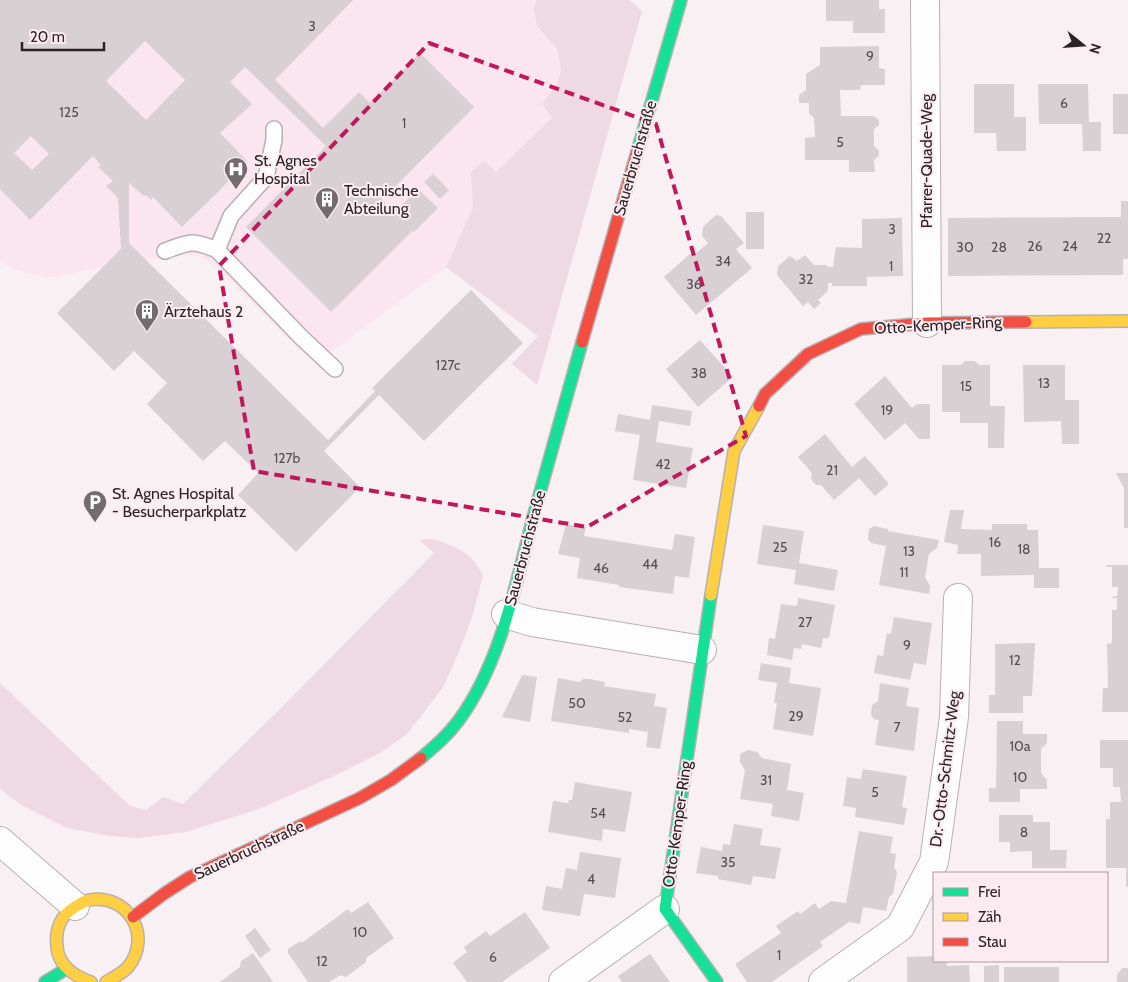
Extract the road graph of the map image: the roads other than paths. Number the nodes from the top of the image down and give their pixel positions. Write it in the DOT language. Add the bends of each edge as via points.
graph roads {
  1 [pos="681,0"];
  2 [pos="925,0"];
  3 [pos="274,129"];
  4 [pos="217,250"];
  5 [pos="165,252"];
  6 [pos="1128,321"];
  7 [pos="927,323"];
  8 [pos="335,369"];
  9 [pos="958,598"];
  10 [pos="506,614"];
  11 [pos="702,650"];
  12 [pos="0,841"];
  13 [pos="75,906"];
  14 [pos="665,909"];
  15 [pos="133,917"];
  16 [pos="66,969"];
  17 [pos="121,979"];
  18 [pos="45,982"];
  19 [pos="91,982"];
  20 [pos="106,982"];
  21 [pos="563,982"];
  22 [pos="717,982"];
  23 [pos="822,982"];
  1 -- 10 [label="street, Sauerbruchstraße"];
  2 -- 7 [label="street, Pfarrer-Quade-Weg"];
  3 -- 4 [label="lane" via="266,177 231,216"];
  4 -- 5 [label="lane" via="190,242"];
  4 -- 8 [label="lane"];
  6 -- 7 [label="street, Otto-Kemper-Ring"];
  7 -- 11 [label="street, Otto-Kemper-Ring" via="861,329 808,354 765,394 734,451"];
  9 -- 23 [label="street, Dr.-Otto-Schmitz-Weg" via="954,717 934,862 900,927"];
  10 -- 11 [label="street" via="532,622"];
  10 -- 15 [label="street, Sauerbruchstraße" via="472,701 445,737 410,767 360,797 198,873 163,893"];
  11 -- 14 [label="street, Otto-Kemper-Ring"];
  12 -- 13 [label="street"];
  13 -- 15 [label="street" via="100,898 112,901"];
  13 -- 16 [label="street" via="64,915 58,927 56,942"];
  14 -- 21 [label="street"];
  14 -- 22 [label="street, Otto-Kemper-Ring"];
  15 -- 17 [label="street" via="140,942 131,967"];
  16 -- 18 [label="street"];
  16 -- 19 [label="street"];
  17 -- 20 [label="street"];
}
